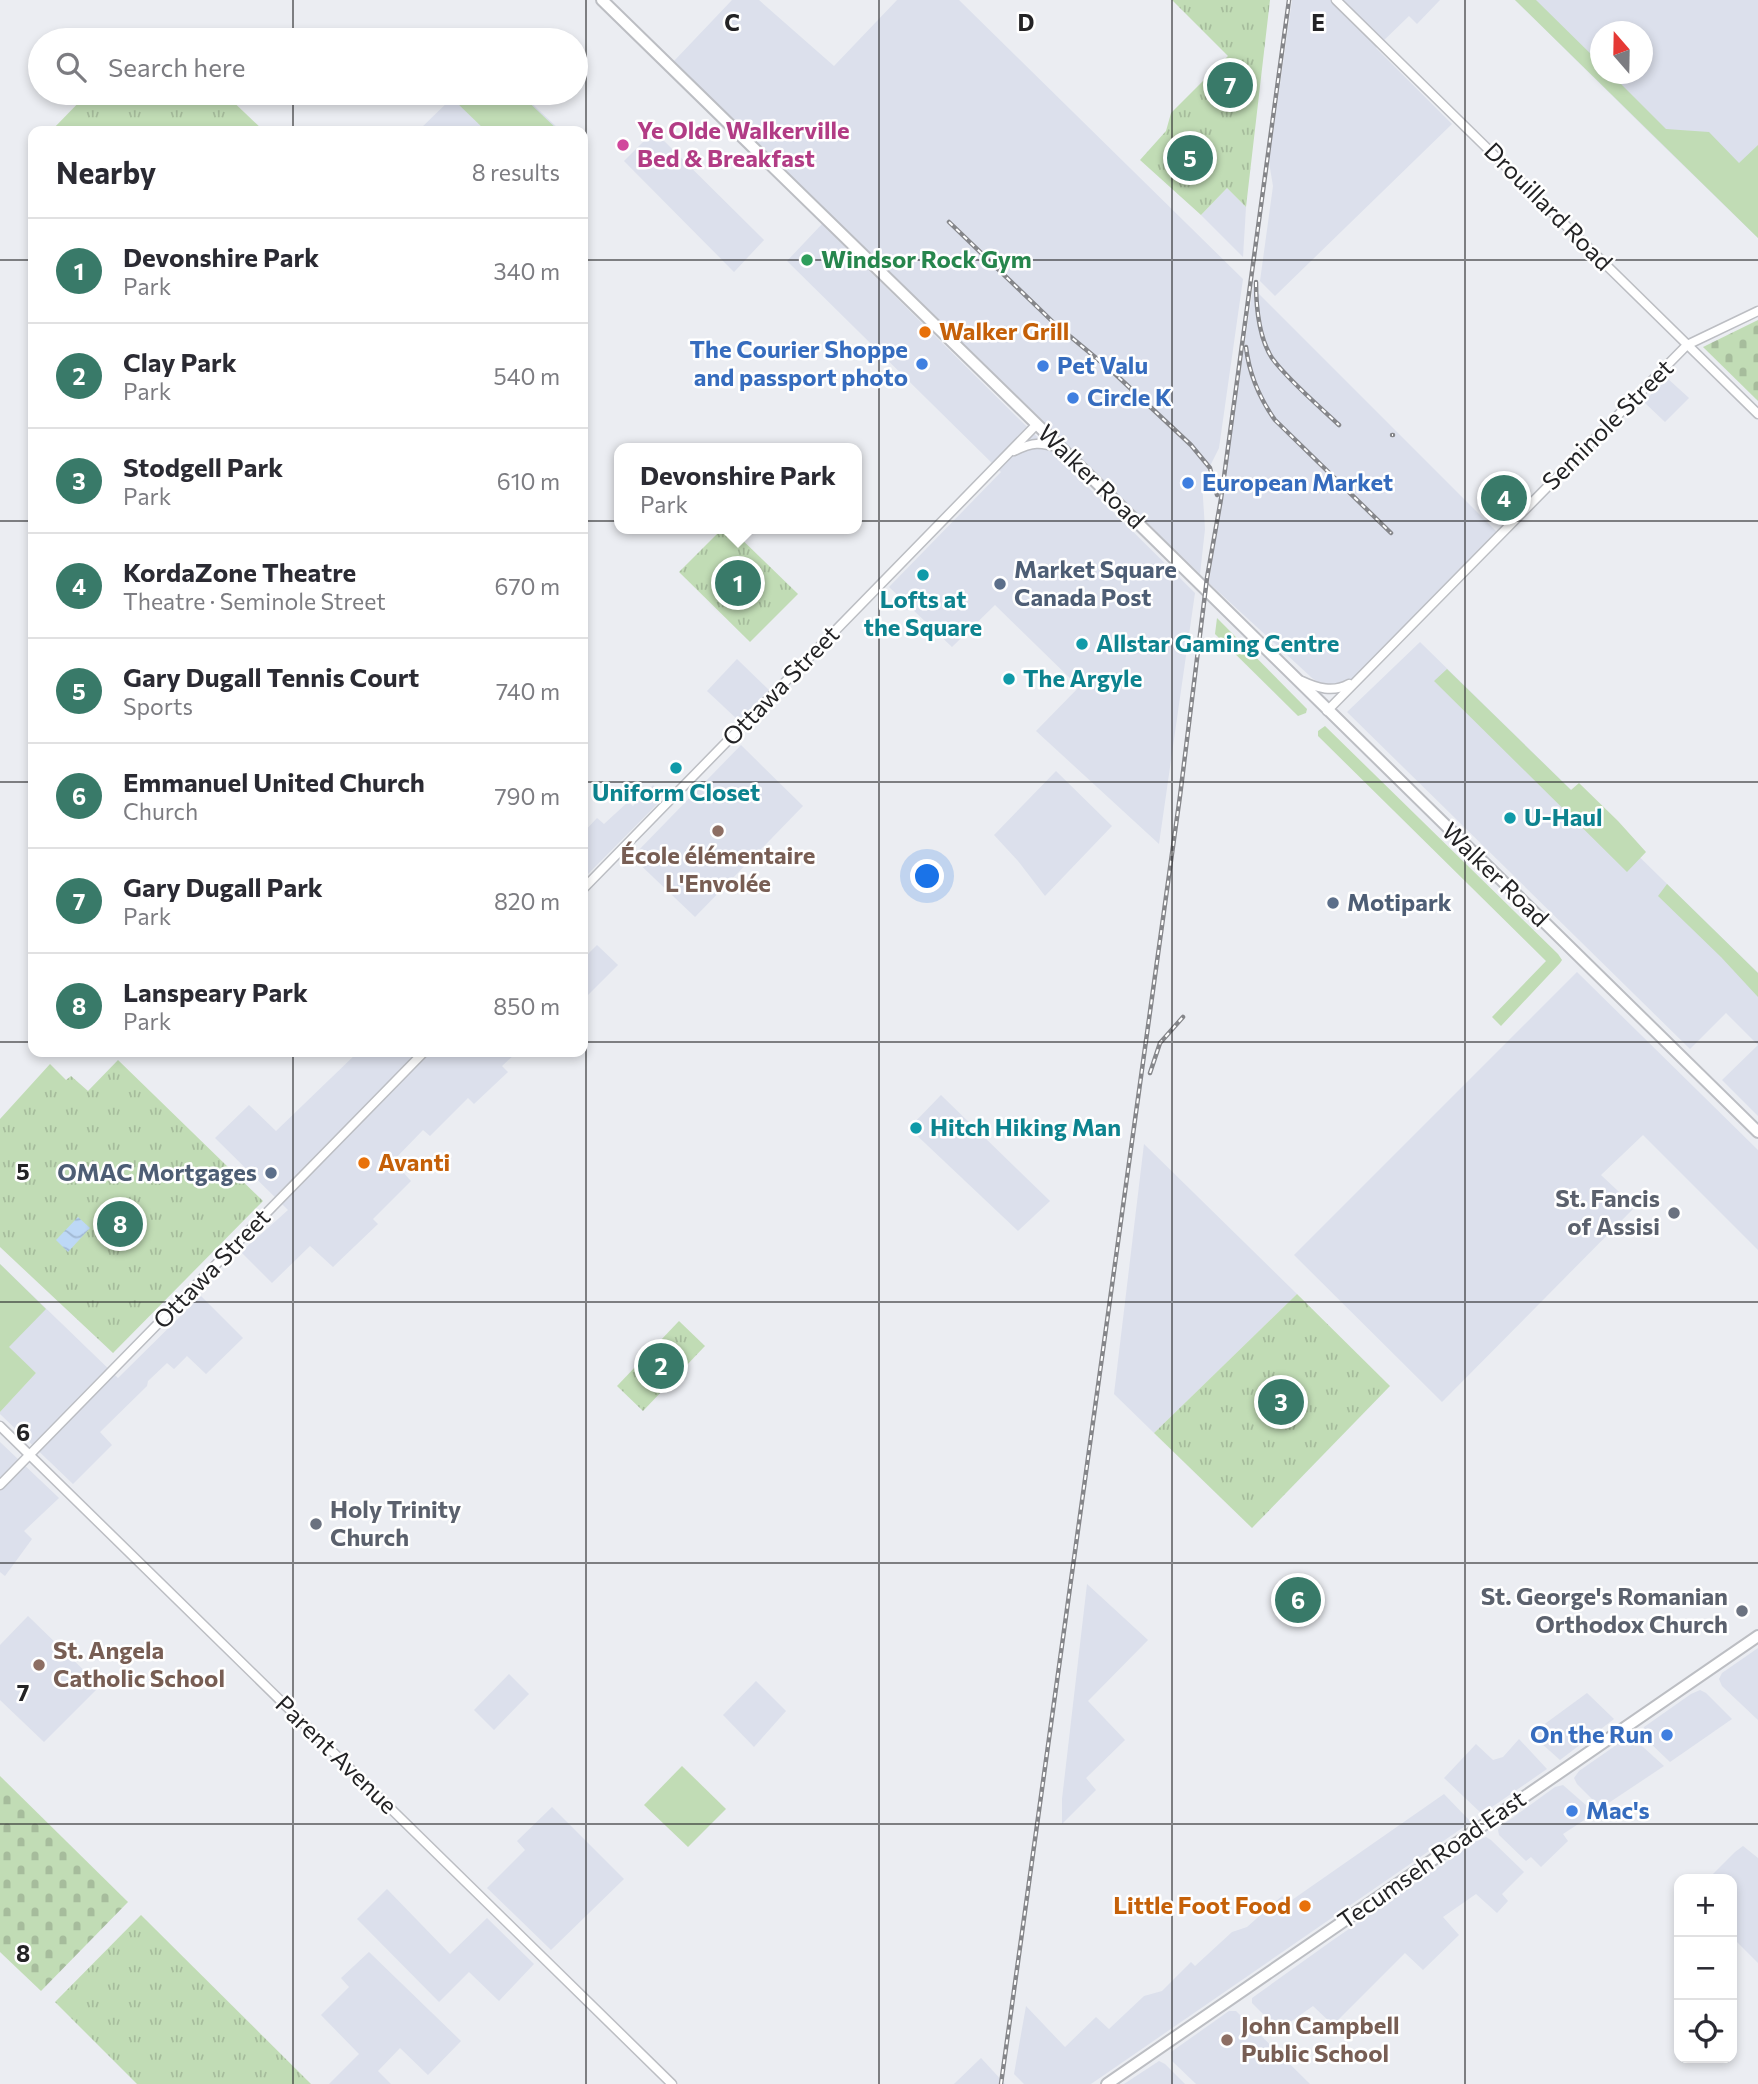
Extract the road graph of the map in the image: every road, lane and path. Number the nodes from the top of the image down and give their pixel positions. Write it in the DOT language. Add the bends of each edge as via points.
graph roads {
  1 [pos="602,0"];
  2 [pos="1336,0"];
  3 [pos="1758,312"];
  4 [pos="1688,345"];
  5 [pos="1758,414"];
  6 [pos="1037,424"];
  7 [pos="1064,450"];
  8 [pos="1008,454"];
  9 [pos="1294,677"];
  10 [pos="1357,678"];
  11 [pos="1328,710"];
  12 [pos="588,884"];
  13 [pos="419,1057"];
  14 [pos="1758,1132"];
  15 [pos="0,1426"];
  16 [pos="30,1455"];
  17 [pos="0,1485"];
  18 [pos="1758,1636"];
  19 [pos="672,2084"];
  20 [pos="1107,2084"];
  1 -- 6 [label="main road, Walker Road"];
  2 -- 4 [label="street, Drouillard Road"];
  3 -- 4 [label="street, Seminole Street"];
  4 -- 5 [label="street, Drouillard Road"];
  4 -- 10 [label="street, Seminole Street"];
  6 -- 7 [label="main road, Walker Road"];
  6 -- 8 [label="street, Ottawa Street"];
  7 -- 8 [label="street" via="1039,443"];
  7 -- 9 [label="main road, Walker Road"];
  8 -- 12 [label="street, Ottawa Street"];
  9 -- 10 [label="street" via="1320,689 1343,687"];
  9 -- 11 [label="main road, Walker Road"];
  10 -- 11 [label="street, Seminole Street"];
  11 -- 14 [label="main road, Walker Road"];
  13 -- 16 [label="street, Ottawa Street"];
  15 -- 16 [label="street, Parent Avenue"];
  16 -- 17 [label="street, Ottawa Street"];
  16 -- 19 [label="street, Parent Avenue"];
  18 -- 20 [label="main road, Tecumseh Road East"];
}
